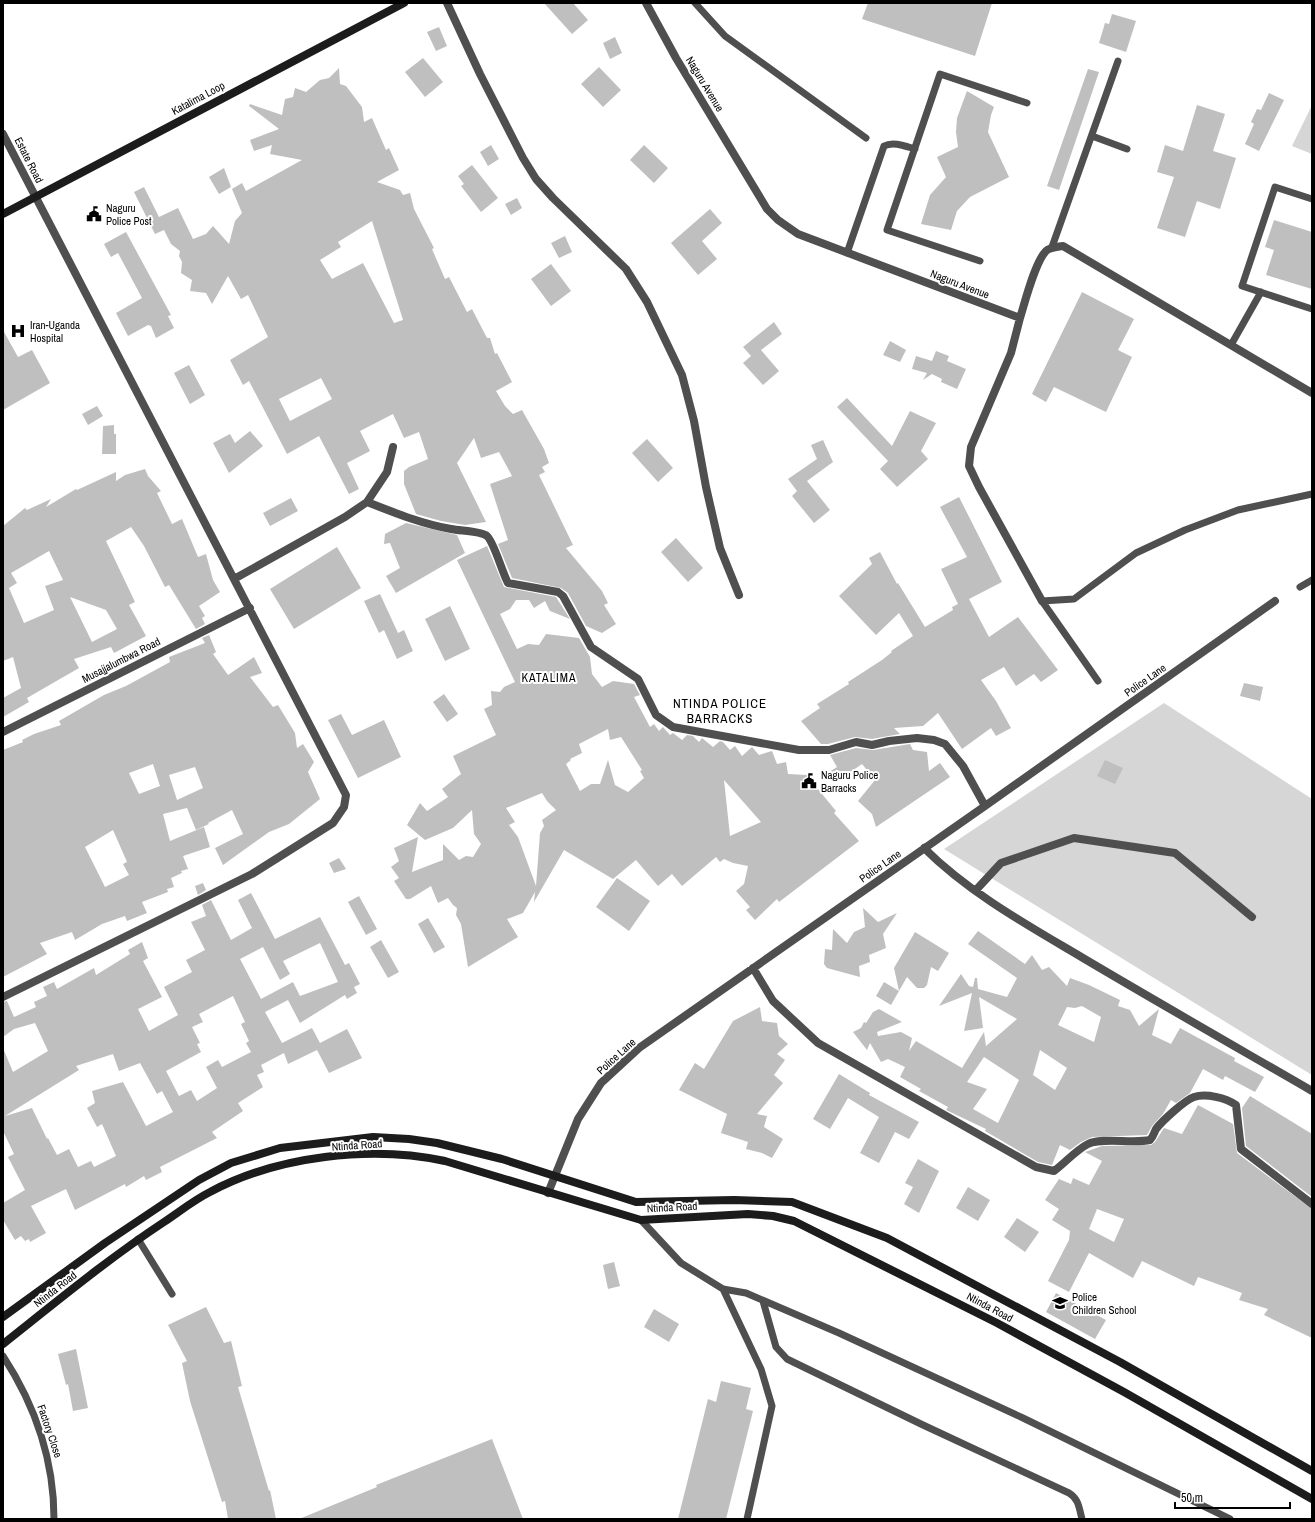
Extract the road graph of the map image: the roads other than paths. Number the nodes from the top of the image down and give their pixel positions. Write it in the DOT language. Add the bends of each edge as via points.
graph roads {
  1 [pos="404,3"];
  2 [pos="447,3"];
  3 [pos="646,3"];
  4 [pos="695,3"];
  5 [pos="1118,61"];
  6 [pos="1027,102"];
  7 [pos="3,134"];
  8 [pos="1092,136"];
  9 [pos="866,138"];
  10 [pos="915,149"];
  11 [pos="1127,149"];
  12 [pos="35,196"];
  13 [pos="1312,199"];
  14 [pos="3,214"];
  15 [pos="1052,247"];
  16 [pos="847,252"];
  17 [pos="980,261"];
  18 [pos="1261,292"];
  19 [pos="1312,309"];
  20 [pos="1020,318"];
  21 [pos="1231,345"];
  22 [pos="1312,393"];
  23 [pos="393,447"];
  24 [pos="1312,494"];
  25 [pos="367,502"];
  26 [pos="234,579"];
  27 [pos="1312,580"];
  28 [pos="1300,587"];
  29 [pos="739,596"];
  30 [pos="1042,601"];
  31 [pos="1275,601"];
  32 [pos="250,608"];
  33 [pos="1098,681"];
  34 [pos="3,732"];
  35 [pos="985,806"];
  36 [pos="924,848"];
  37 [pos="976,890"];
  38 [pos="1252,917"];
  39 [pos="753,968"];
  40 [pos="3,996"];
  41 [pos="1312,1091"];
  42 [pos="555,1175"];
  43 [pos="548,1193"];
  44 [pos="1312,1204"];
  45 [pos="641,1220"];
  46 [pos="138,1239"];
  47 [pos="722,1288"];
  48 [pos="172,1294"];
  49 [pos="763,1300"];
  50 [pos="3,1317"];
  51 [pos="3,1344"];
  52 [pos="3,1356"];
  53 [pos="1312,1471"];
  54 [pos="1312,1499"];
  55 [pos="54,1519"];
  56 [pos="747,1519"];
  57 [pos="1082,1519"];
  58 [pos="1230,1519"];
  1 -- 12 [label="main road, Katalima Loop"];
  2 -- 29 [label="street" via="480,74 536,179 626,269 647,302 682,375 720,548"];
  3 -- 16 [label="street, Naguru Avenue" via="767,209 798,234"];
  4 -- 9 [label="lane" via="725,36"];
  5 -- 8 [label="lane"];
  6 -- 10 [label="lane" via="940,74"];
  7 -- 12 [label="street, Estate Road"];
  8 -- 11 [label="lane"];
  8 -- 15 [label="lane"];
  10 -- 16 [label="lane" via="895,144 884,146"];
  10 -- 17 [label="lane" via="887,230"];
  12 -- 14 [label="main road, Katalima Loop"];
  12 -- 26 [label="street, Estate Road"];
  13 -- 18 [label="lane" via="1275,187 1242,286"];
  15 -- 20 [label="street" via="1045,252 1036,271"];
  15 -- 21 [label="street" via="1063,246"];
  16 -- 20 [label="street, Naguru Avenue"];
  18 -- 19 [label="lane"];
  18 -- 21 [label="lane"];
  20 -- 30 [label="street" via="1011,353 970,447 969,466 978,487"];
  21 -- 22 [label="street"];
  23 -- 25 [label="street" via="387,472"];
  24 -- 30 [label="lane" via="1238,510 1185,530 1136,553 1074,598"];
  25 -- 26 [label="street"];
  25 -- 35 [label="street" via="430,526 483,533 489,537 508,583 558,592 591,647 638,679 656,715 672,727 799,750 829,750 856,742 872,745 916,738 934,740 945,744 963,766"];
  26 -- 32 [label="street, Estate Road"];
  27 -- 28 [label="lane"];
  30 -- 33 [label="lane"];
  31 -- 35 [label="street, Police Lane"];
  32 -- 34 [label="street, Musajjalumbwa Road"];
  32 -- 40 [label="street, Estate Road" via="346,795 340,815 325,829 252,874"];
  35 -- 36 [label="street, Police Lane"];
  36 -- 37 [label="street" via="936,861"];
  36 -- 39 [label="street, Police Lane"];
  37 -- 38 [label="street" via="1001,863 1074,838 1175,853"];
  37 -- 41 [label="street" via="1059,943"];
  39 -- 42 [label="street, Police Lane" via="639,1048 601,1083 578,1120"];
  39 -- 44 [label="street" via="773,1001 818,1043 1036,1167 1054,1171 1087,1144 1095,1142 1150,1140 1156,1129 1192,1098 1206,1096 1227,1100 1236,1105 1241,1149"];
  42 -- 43 [label="street, Police Lane"];
  42 -- 50 [label="main road, Ntinda Road" via="502,1159 409,1139 373,1137 280,1148 231,1164 198,1180"];
  42 -- 53 [label="main road, Ntinda Road" via="636,1202 792,1202 887,1238 1107,1355"];
  43 -- 45 [label="main road, Ntinda Road"];
  43 -- 46 [label="main road, Ntinda Road" via="418,1155 343,1156 283,1164 238,1179 209,1192"];
  45 -- 47 [label="lane" via="681,1263"];
  45 -- 54 [label="main road, Ntinda Road" via="748,1214 794,1221 996,1323 1124,1392"];
  46 -- 48 [label="lane"];
  46 -- 51 [label="main road, Ntinda Road"];
  47 -- 49 [label="lane"];
  47 -- 56 [label="lane" via="761,1369 772,1406"];
  49 -- 57 [label="lane" via="776,1347 787,1359 1069,1493 1078,1502"];
  49 -- 58 [label="lane" via="1023,1418"];
  52 -- 55 [label="lane, Factory Close" via="18,1379 38,1423 50,1462"];
}
